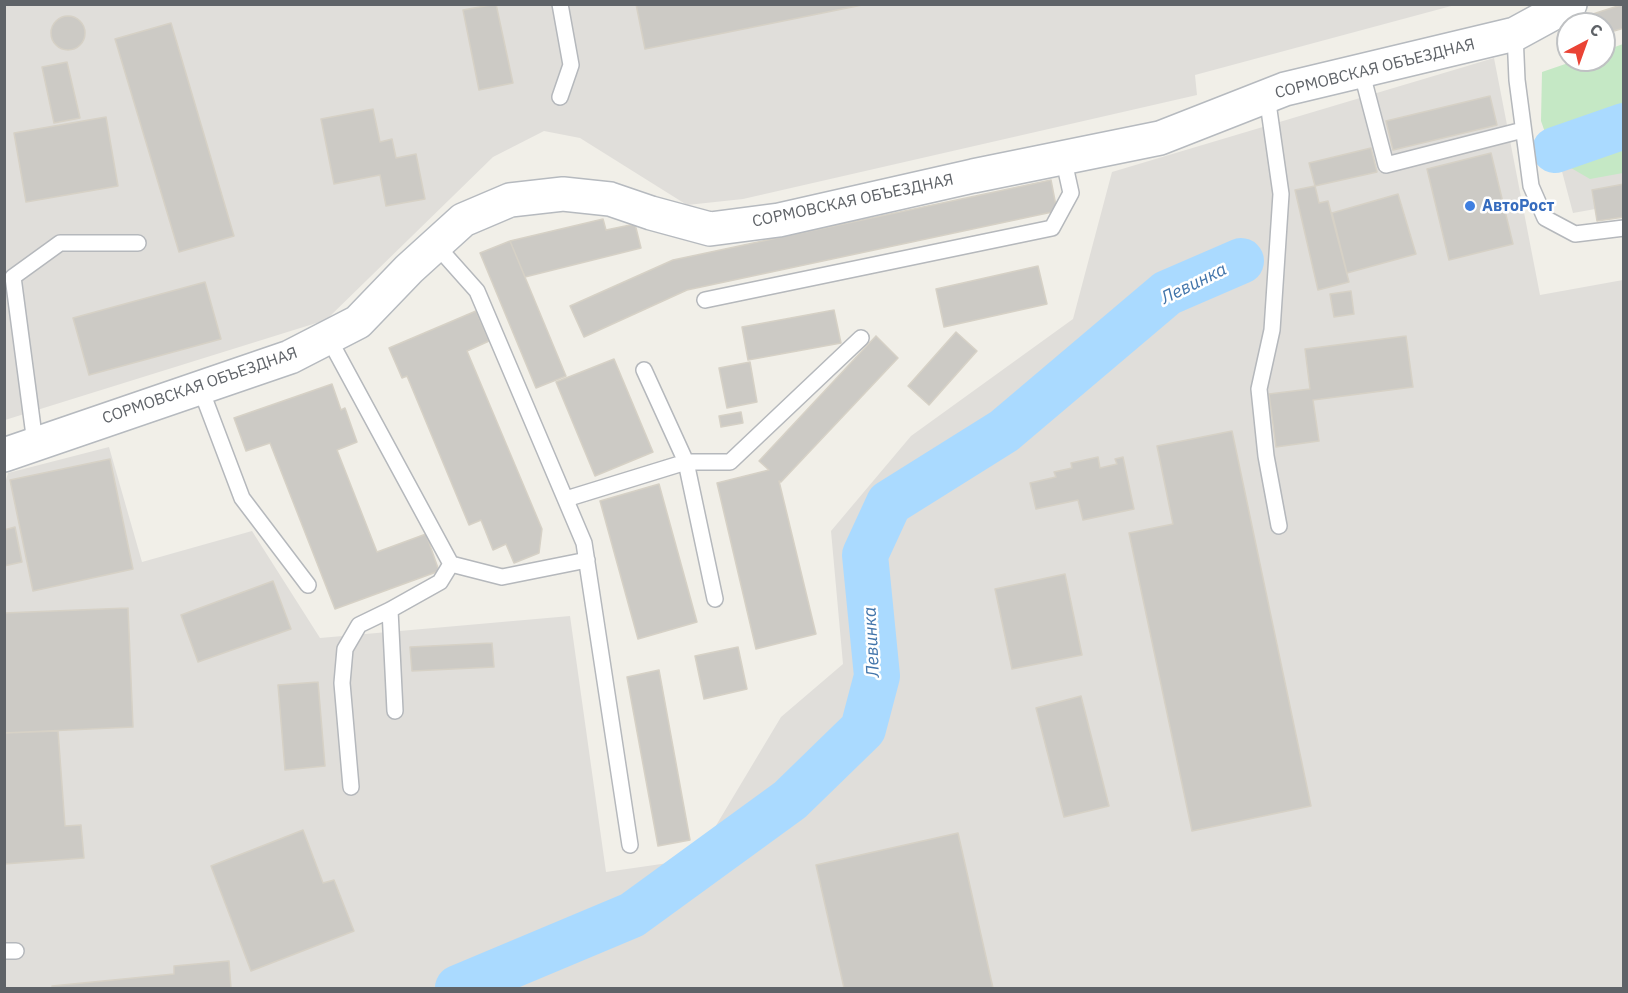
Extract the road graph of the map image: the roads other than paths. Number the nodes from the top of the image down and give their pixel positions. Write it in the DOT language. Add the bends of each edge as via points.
graph roads {
  1 [pos="560,4"];
  2 [pos="1570,4"];
  3 [pos="1515,34"];
  4 [pos="1361,70"];
  5 [pos="1267,96"];
  6 [pos="560,97"];
  7 [pos="1523,130"];
  8 [pos="1064,158"];
  9 [pos="1623,228"];
  10 [pos="138,243"];
  11 [pos="436,245"];
  12 [pos="705,300"];
  13 [pos="328,337"];
  14 [pos="861,338"];
  15 [pos="644,370"];
  16 [pos="200,387"];
  17 [pos="35,443"];
  18 [pos="4,455"];
  19 [pos="686,462"];
  20 [pos="566,499"];
  21 [pos="1279,526"];
  22 [pos="587,560"];
  23 [pos="452,564"];
  24 [pos="308,585"];
  25 [pos="715,599"];
  26 [pos="390,610"];
  27 [pos="395,711"];
  28 [pos="351,788"];
  29 [pos="630,845"];
  1 -- 6 [label="lane" via="572,65"];
  2 -- 3 [label="street, СОРМОВСКАЯ ОБЪЕЗДНАЯ"];
  3 -- 4 [label="street, СОРМОВСКАЯ ОБЪЕЗДНАЯ"];
  3 -- 7 [label="lane"];
  4 -- 5 [label="street, СОРМОВСКАЯ ОБЪЕЗДНАЯ"];
  4 -- 7 [label="lane" via="1386,165"];
  5 -- 8 [label="street, СОРМОВСКАЯ ОБЪЕЗДНАЯ" via="1160,138"];
  5 -- 21 [label="lane" via="1281,194 1272,330 1258,389"];
  7 -- 9 [label="lane" via="1531,186 1545,218 1575,234"];
  8 -- 11 [label="street, СОРМОВСКАЯ ОБЪЕЗДНАЯ" via="779,220 710,229 610,199 563,194 510,200 463,220"];
  8 -- 12 [label="lane" via="1071,194 1052,228"];
  10 -- 17 [label="lane" via="60,243 14,277"];
  11 -- 13 [label="street, СОРМОВСКАЯ ОБЪЕЗДНАЯ" via="358,322"];
  11 -- 20 [label="lane" via="477,291"];
  13 -- 16 [label="street, СОРМОВСКАЯ ОБЪЕЗДНАЯ" via="290,357"];
  13 -- 23 [label="lane"];
  14 -- 19 [label="lane" via="730,462"];
  15 -- 19 [label="lane"];
  16 -- 17 [label="street, СОРМОВСКАЯ ОБЪЕЗДНАЯ"];
  16 -- 24 [label="lane" via="242,498"];
  17 -- 18 [label="street, СОРМОВСКАЯ ОБЪЕЗДНАЯ"];
  19 -- 20 [label="lane"];
  19 -- 25 [label="lane"];
  20 -- 22 [label="lane"];
  22 -- 23 [label="lane" via="502,577"];
  22 -- 29 [label="lane"];
  23 -- 26 [label="lane" via="440,582"];
  26 -- 27 [label="lane"];
  26 -- 28 [label="lane" via="359,626 345,649 342,683"];
}
